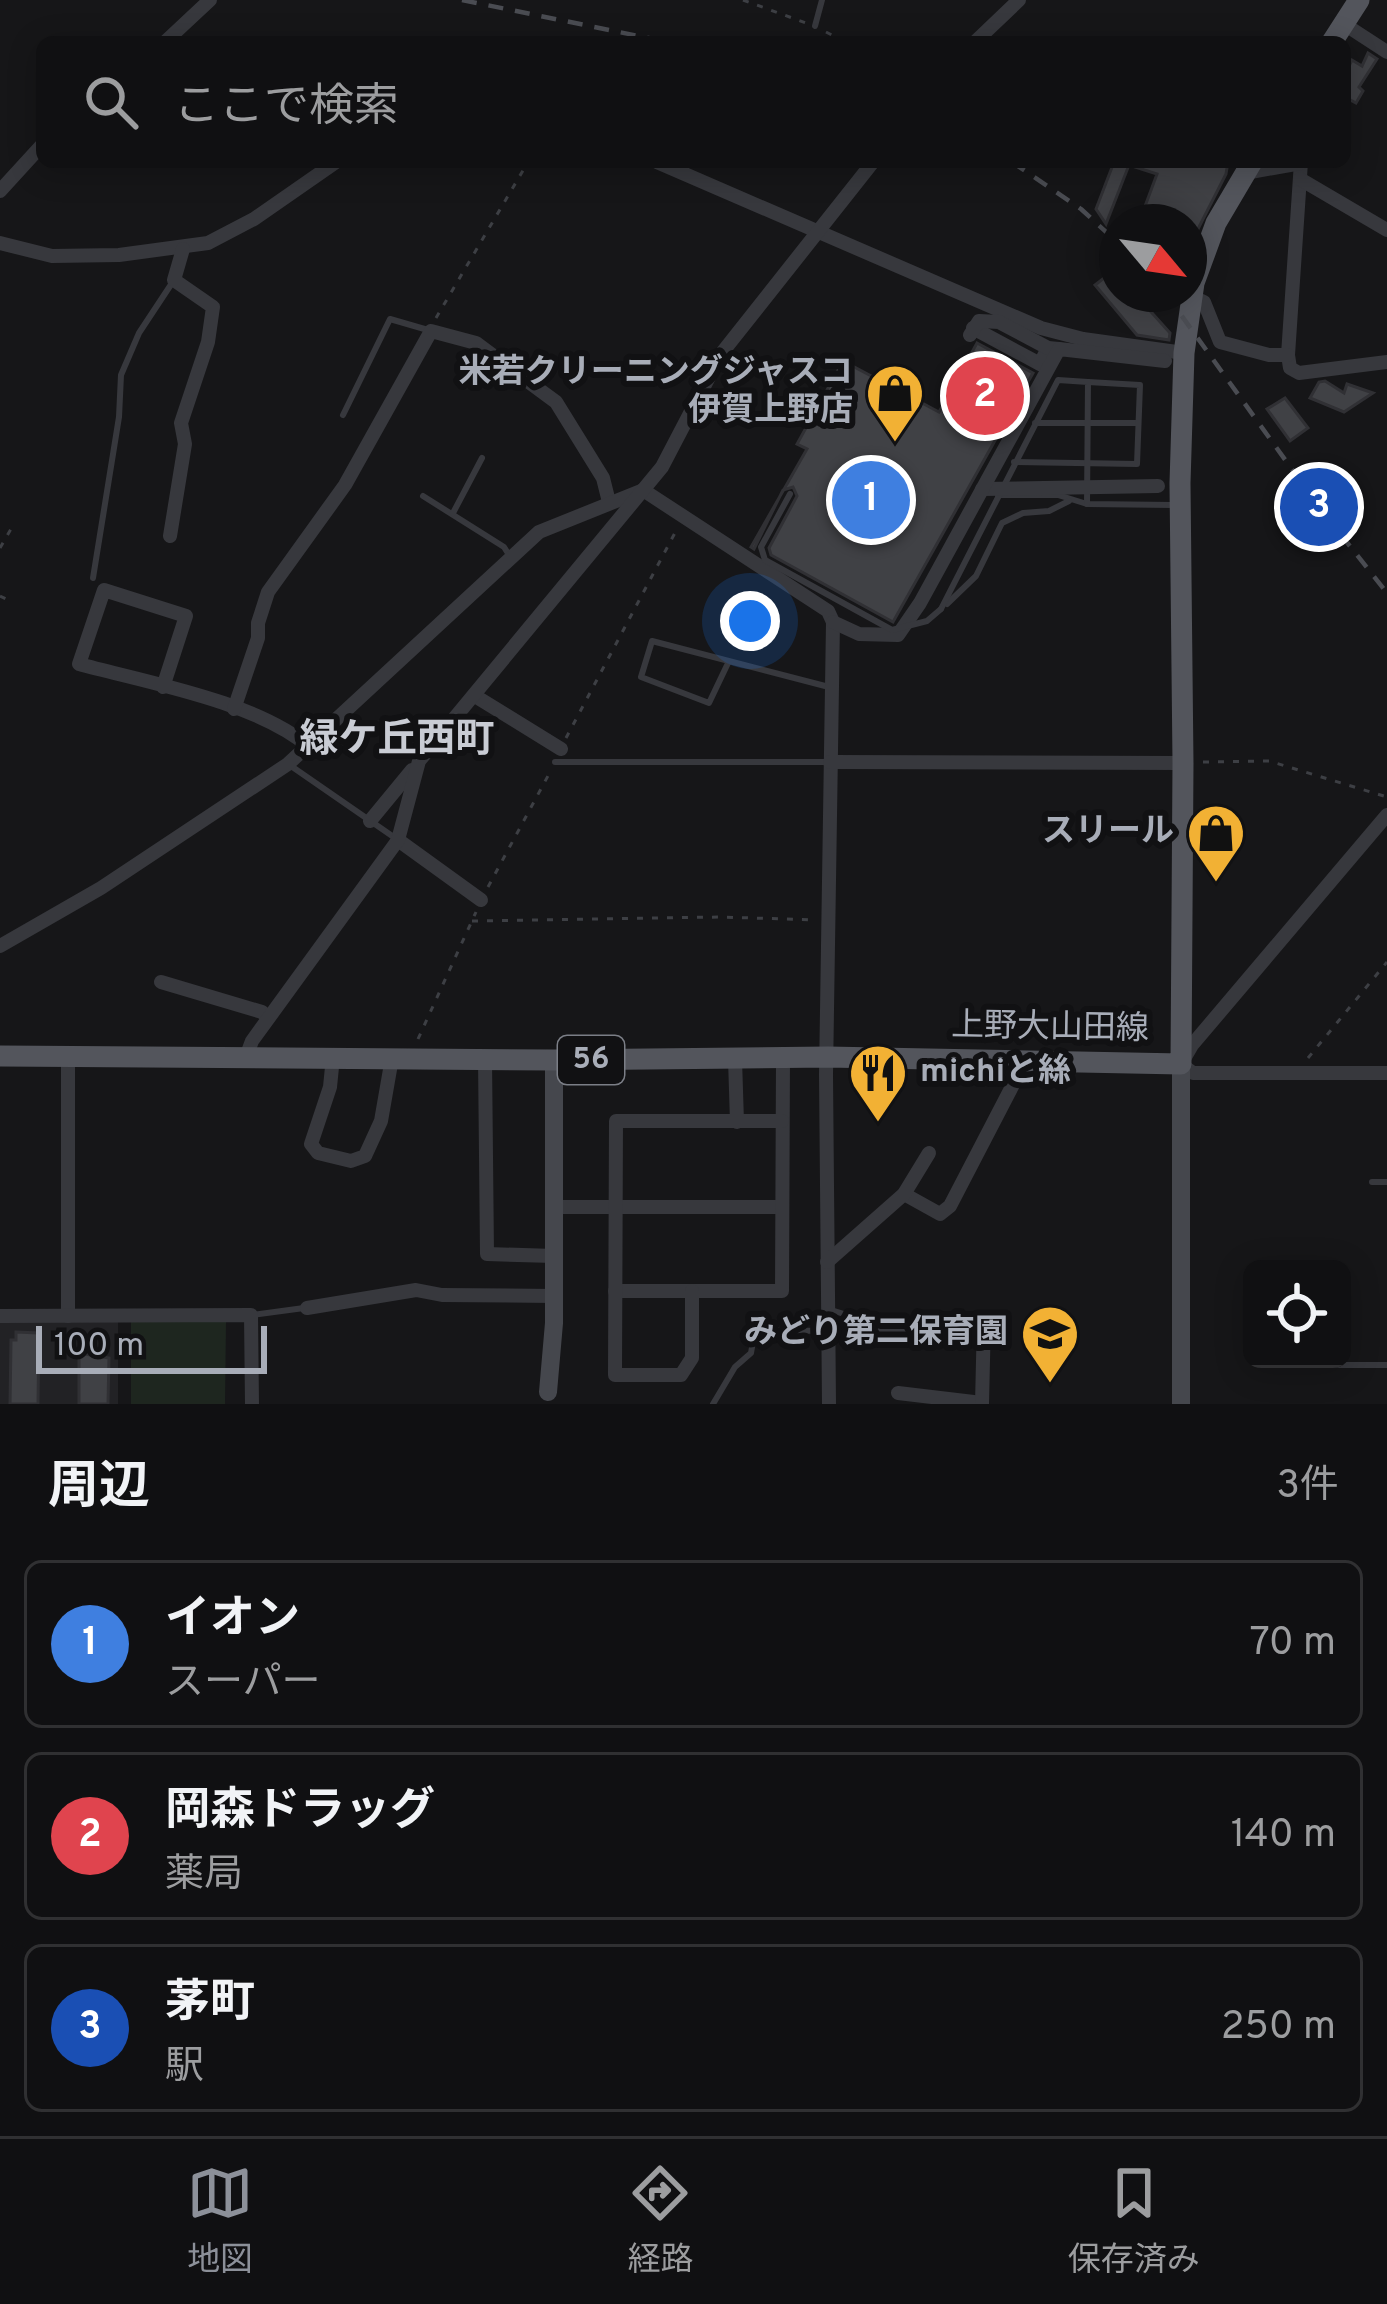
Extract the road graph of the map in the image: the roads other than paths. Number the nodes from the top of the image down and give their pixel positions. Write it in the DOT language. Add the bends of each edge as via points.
graph roads {
  1 [pos="210,0"];
  2 [pos="822,0"];
  3 [pos="1019,0"];
  4 [pos="1348,14"];
  5 [pos="815,26"];
  6 [pos="171,36"];
  7 [pos="981,36"];
  8 [pos="1387,52"];
  9 [pos="36,152"];
  10 [pos="328,168"];
  11 [pos="670,168"];
  12 [pos="869,168"];
  13 [pos="1249,168"];
  14 [pos="1300,168"];
  15 [pos="0,191"];
  16 [pos="1387,230"];
  17 [pos="821,232"];
  18 [pos="0,243"];
  19 [pos="183,249"];
  20 [pos="1207,249"];
  21 [pos="174,280"];
  22 [pos="1207,310"];
  23 [pos="1187,312"];
  24 [pos="431,331"];
  25 [pos="1054,348"];
  26 [pos="1288,355"];
  27 [pos="1174,357"];
  28 [pos="1387,362"];
  29 [pos="1088,382"];
  30 [pos="344,415"];
  31 [pos="1087,422"];
  32 [pos="1035,423"];
  33 [pos="1138,423"];
  34 [pos="482,458"];
  35 [pos="1014,462"];
  36 [pos="1087,463"];
  37 [pos="1087,480"];
  38 [pos="1003,485"];
  39 [pos="1158,486"];
  40 [pos="982,488"];
  41 [pos="643,490"];
  42 [pos="790,494"];
  43 [pos="423,496"];
  44 [pos="1069,501"];
  45 [pos="609,502"];
  46 [pos="1087,505"];
  47 [pos="1180,505"];
  48 [pos="453,513"];
  49 [pos="170,536"];
  50 [pos="511,558"];
  51 [pos="93,578"];
  52 [pos="941,609"];
  53 [pos="833,622"];
  54 [pos="730,661"];
  55 [pos="164,687"];
  56 [pos="830,687"];
  57 [pos="475,696"];
  58 [pos="234,709"];
  59 [pos="309,747"];
  60 [pos="558,756"];
  61 [pos="419,761"];
  62 [pos="830,762"];
  63 [pos="1184,763"];
  64 [pos="288,764"];
  65 [pos="1387,815"];
  66 [pos="370,821"];
  67 [pos="398,841"];
  68 [pos="481,900"];
  69 [pos="0,946"];
  70 [pos="161,982"];
  71 [pos="268,1018"];
  72 [pos="0,1056"];
  73 [pos="68,1056"];
  74 [pos="246,1057"];
  75 [pos="332,1057"];
  76 [pos="828,1057"];
  77 [pos="403,1058"];
  78 [pos="485,1058"];
  79 [pos="783,1058"];
  80 [pos="735,1059"];
  81 [pos="554,1060"];
  82 [pos="1017,1062"];
  83 [pos="1181,1064"];
  84 [pos="1387,1073"];
  85 [pos="782,1121"];
  86 [pos="736,1122"];
  87 [pos="928,1154"];
  88 [pos="1372,1182"];
  89 [pos="1387,1182"];
  90 [pos="904,1194"];
  91 [pos="615,1207"];
  92 [pos="782,1207"];
  93 [pos="555,1208"];
  94 [pos="554,1256"];
  95 [pos="827,1262"];
  96 [pos="615,1291"];
  97 [pos="692,1291"];
  98 [pos="554,1296"];
  99 [pos="307,1308"];
  100 [pos="829,1310"];
  101 [pos="251,1315"];
  102 [pos="0,1316"];
  103 [pos="68,1316"];
  104 [pos="984,1318"];
  105 [pos="873,1325"];
  106 [pos="829,1330"];
  107 [pos="984,1342"];
  108 [pos="1351,1365"];
  109 [pos="1387,1365"];
  110 [pos="898,1393"];
  111 [pos="548,1398"];
  112 [pos="252,1404"];
  113 [pos="713,1404"];
  114 [pos="829,1404"];
  115 [pos="982,1404"];
  116 [pos="1181,1404"];
  1 -- 6 [label="street"];
  2 -- 5 [label="lane"];
  3 -- 7 [label="street"];
  4 -- 8 [label="street"];
  9 -- 15 [label="street"];
  10 -- 19 [label="street" via="254,219"];
  11 -- 17 [label="street"];
  12 -- 17 [label="street"];
  13 -- 14 [label="street"];
  13 -- 20 [label="main road, 上野大山田線"];
  14 -- 16 [label="street"];
  14 -- 26 [label="street"];
  17 -- 27 [label="street" via="1041,328"];
  17 -- 41 [label="street" via="721,354"];
  18 -- 19 [label="street" via="52,256"];
  19 -- 21 [label="street"];
  21 -- 49 [label="street" via="213,307 181,423 185,444"];
  21 -- 51 [label="lane" via="121,375"];
  22 -- 26 [label="street" via="1220,342"];
  23 -- 27 [label="main road, 上野大山田線"];
  24 -- 30 [label="lane" via="389,319"];
  24 -- 45 [label="street" via="476,344 556,402"];
  24 -- 58 [label="street" via="345,485 268,592"];
  25 -- 25 [label="street" via="991,320 971,331 1040,364"];
  25 -- 27 [label="street"];
  25 -- 40 [label="street"];
  26 -- 28 [label="street" via="1299,373"];
  27 -- 47 [label="main road, 上野大山田線"];
  29 -- 31 [label="lane"];
  29 -- 32 [label="lane" via="1058,380"];
  29 -- 33 [label="lane" via="1140,386"];
  31 -- 32 [label="lane"];
  31 -- 33 [label="lane"];
  31 -- 36 [label="lane"];
  32 -- 35 [label="lane"];
  33 -- 36 [label="lane" via="1137,464"];
  34 -- 48 [label="lane"];
  35 -- 36 [label="lane"];
  35 -- 38 [label="lane"];
  36 -- 37 [label="lane"];
  37 -- 38 [label="street"];
  37 -- 39 [label="street"];
  37 -- 46 [label="lane"];
  38 -- 40 [label="street"];
  38 -- 44 [label="lane"];
  38 -- 52 [label="lane"];
  40 -- 53 [label="street" via="898,635 860,634"];
  41 -- 45 [label="street"];
  41 -- 53 [label="street" via="828,611"];
  41 -- 57 [label="street"];
  42 -- 52 [label="lane, bridge" via="760,548 765,560 892,630"];
  43 -- 48 [label="lane"];
  44 -- 46 [label="lane"];
  44 -- 52 [label="lane" via="1002,523 976,575"];
  45 -- 50 [label="street" via="539,532"];
  46 -- 47 [label="lane"];
  47 -- 63 [label="main road, 上野大山田線"];
  48 -- 50 [label="lane"];
  50 -- 59 [label="street"];
  53 -- 56 [label="street"];
  54 -- 54 [label="lane" via="709,703 641,677 652,641"];
  54 -- 56 [label="lane"];
  55 -- 55 [label="street" via="79,664 104,590 186,616"];
  55 -- 58 [label="street"];
  56 -- 62 [label="street"];
  57 -- 60 [label="street"];
  57 -- 61 [label="street"];
  58 -- 59 [label="street"];
  59 -- 64 [label="street"];
  60 -- 62 [label="lane"];
  61 -- 66 [label="street"];
  61 -- 67 [label="street"];
  62 -- 63 [label="street"];
  62 -- 76 [label="street"];
  63 -- 83 [label="main road, 上野大山田線"];
  64 -- 66 [label="lane"];
  64 -- 69 [label="street"];
  65 -- 83 [label="street"];
  66 -- 67 [label="lane"];
  67 -- 68 [label="street"];
  67 -- 71 [label="street"];
  70 -- 71 [label="street"];
  71 -- 74 [label="street"];
  72 -- 73 [label="main road, 上野大山田線 / 56"];
  73 -- 74 [label="main road, 上野大山田線 / 56"];
  73 -- 103 [label="street"];
  74 -- 75 [label="main road, 上野大山田線 / 56"];
  75 -- 77 [label="main road, 上野大山田線 / 56"];
  75 -- 77 [label="street" via="311,1144 318,1154 351,1162 365,1156"];
  76 -- 79 [label="main road, 上野大山田線 / 56"];
  76 -- 82 [label="main road, 上野大山田線 / 56"];
  76 -- 95 [label="street"];
  77 -- 78 [label="main road, 上野大山田線 / 56"];
  78 -- 81 [label="main road, 上野大山田線 / 56"];
  78 -- 94 [label="street" via="487,1254"];
  79 -- 80 [label="main road, 上野大山田線 / 56"];
  79 -- 85 [label="street"];
  80 -- 81 [label="main road, 上野大山田線 / 56"];
  80 -- 86 [label="street"];
  81 -- 93 [label="street"];
  82 -- 83 [label="main road, 上野大山田線 / 56"];
  82 -- 90 [label="street" via="1018,1076 950,1206 940,1214"];
  83 -- 84 [label="street" via="1193,1073"];
  83 -- 116 [label="street"];
  85 -- 86 [label="street"];
  85 -- 92 [label="street"];
  86 -- 91 [label="street" via="616,1120"];
  87 -- 90 [label="street"];
  88 -- 89 [label="lane"];
  90 -- 95 [label="street"];
  91 -- 92 [label="street"];
  91 -- 93 [label="street"];
  91 -- 96 [label="street"];
  92 -- 97 [label="street" via="782,1291"];
  93 -- 94 [label="street"];
  94 -- 98 [label="street"];
  95 -- 100 [label="street"];
  96 -- 97 [label="street"];
  96 -- 97 [label="street" via="615,1376 681,1375 692,1358"];
  98 -- 99 [label="street" via="416,1290"];
  98 -- 111 [label="street"];
  99 -- 101 [label="lane"];
  100 -- 105 [label="lane"];
  100 -- 106 [label="street"];
  101 -- 103 [label="street"];
  101 -- 112 [label="street"];
  102 -- 103 [label="street"];
  104 -- 107 [label="street"];
  105 -- 107 [label="street"];
  106 -- 113 [label="lane" via="755,1330 751,1352"];
  106 -- 114 [label="street"];
  107 -- 115 [label="street"];
  108 -- 109 [label="lane"];
  110 -- 115 [label="street"];
}
